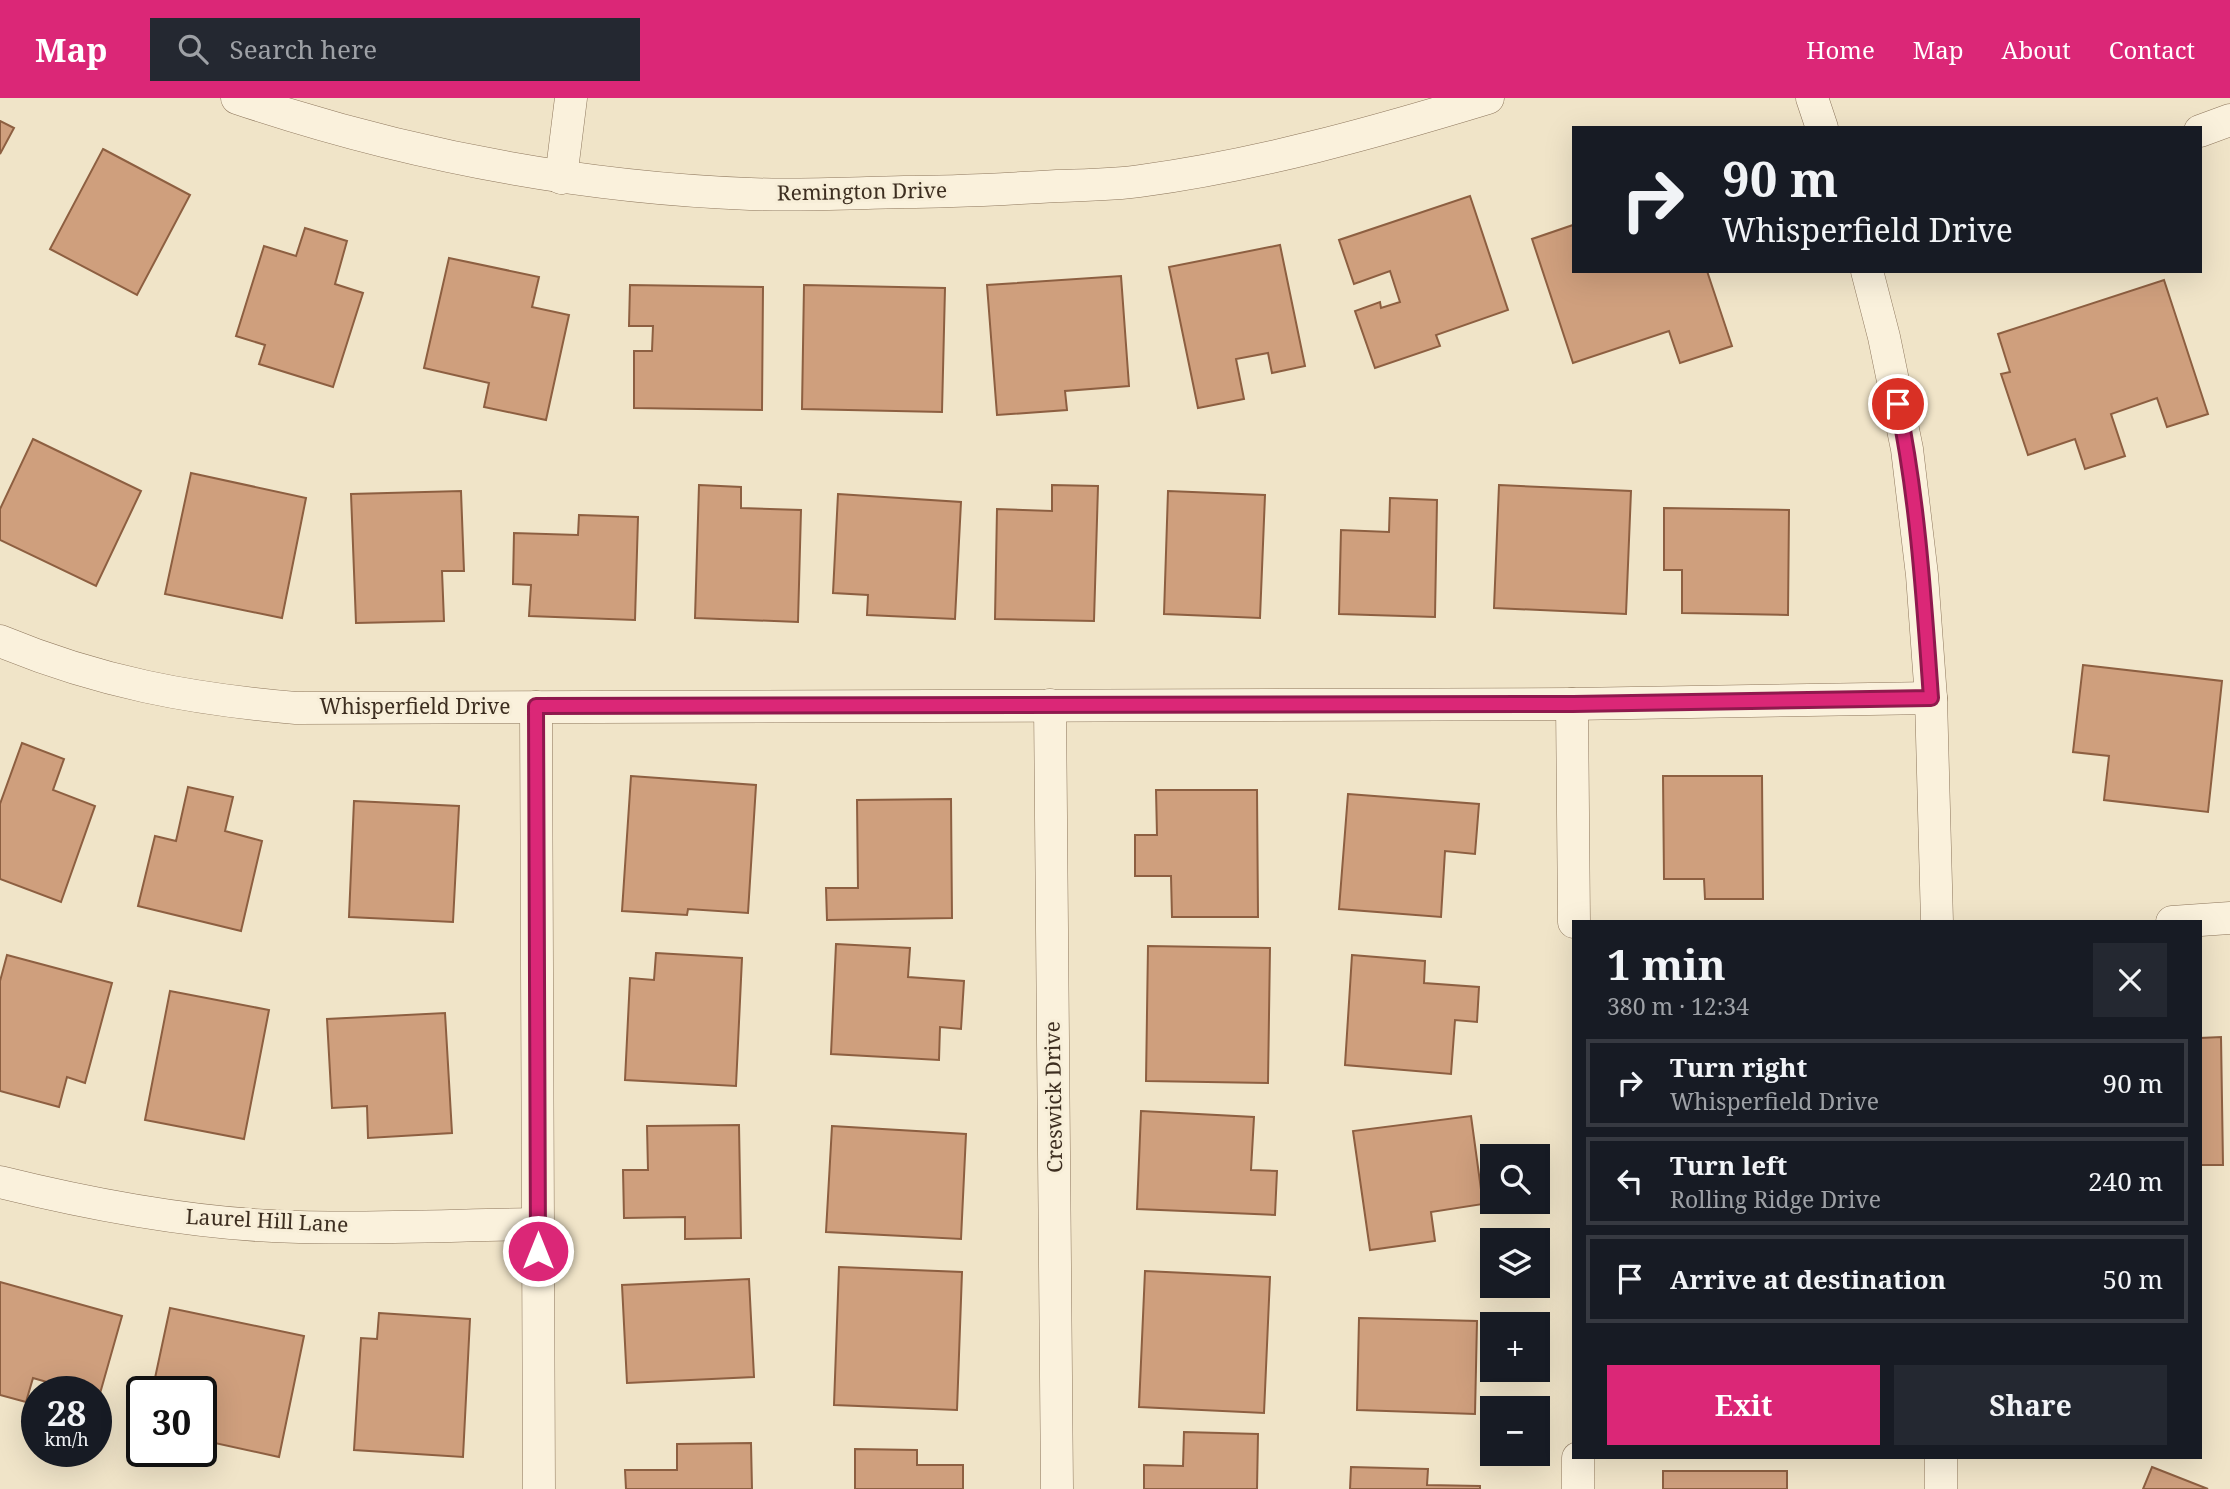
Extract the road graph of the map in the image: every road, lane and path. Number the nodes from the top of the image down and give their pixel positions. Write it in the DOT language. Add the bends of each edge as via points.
graph roads {
  1 [pos="237,98"];
  2 [pos="571,98"];
  3 [pos="1488,98"];
  4 [pos="1812,98"];
  5 [pos="2230,120"];
  6 [pos="1821,126"];
  7 [pos="2202,130"];
  8 [pos="561,178"];
  9 [pos="1868,273"];
  10 [pos="0,640"];
  11 [pos="1931,698"];
  12 [pos="1573,704"];
  13 [pos="1050,705"];
  14 [pos="536,706"];
  15 [pos="2230,918"];
  16 [pos="1574,920"];
  17 [pos="1937,920"];
  18 [pos="2201,920"];
  19 [pos="0,1182"];
  20 [pos="538,1224"];
  21 [pos="1578,1459"];
  22 [pos="1941,1459"];
  23 [pos="539,1489"];
  24 [pos="1057,1489"];
  25 [pos="1578,1489"];
  26 [pos="1941,1489"];
  1 -- 8 [label="street, Remington Drive" via="392,144"];
  2 -- 8 [label="street"];
  3 -- 8 [label="street, Remington Drive" via="1269,159 1137,182 946,192 752,194"];
  4 -- 6 [label="street"];
  5 -- 7 [label="street"];
  9 -- 11 [label="street" via="1907,449"];
  10 -- 14 [label="street, Whisperfield Drive" via="91,674 246,704 296,708"];
  11 -- 12 [label="street, Whisperfield Drive"];
  11 -- 17 [label="street"];
  12 -- 13 [label="street, Whisperfield Drive"];
  12 -- 16 [label="street"];
  13 -- 14 [label="street, Whisperfield Drive"];
  13 -- 24 [label="street, Creswick Drive"];
  14 -- 20 [label="street"];
  15 -- 18 [label="street"];
  19 -- 20 [label="street, Laurel Hill Lane" via="153,1213 234,1223 298,1227"];
  20 -- 23 [label="street"];
  21 -- 25 [label="street"];
  22 -- 26 [label="street"];
}
